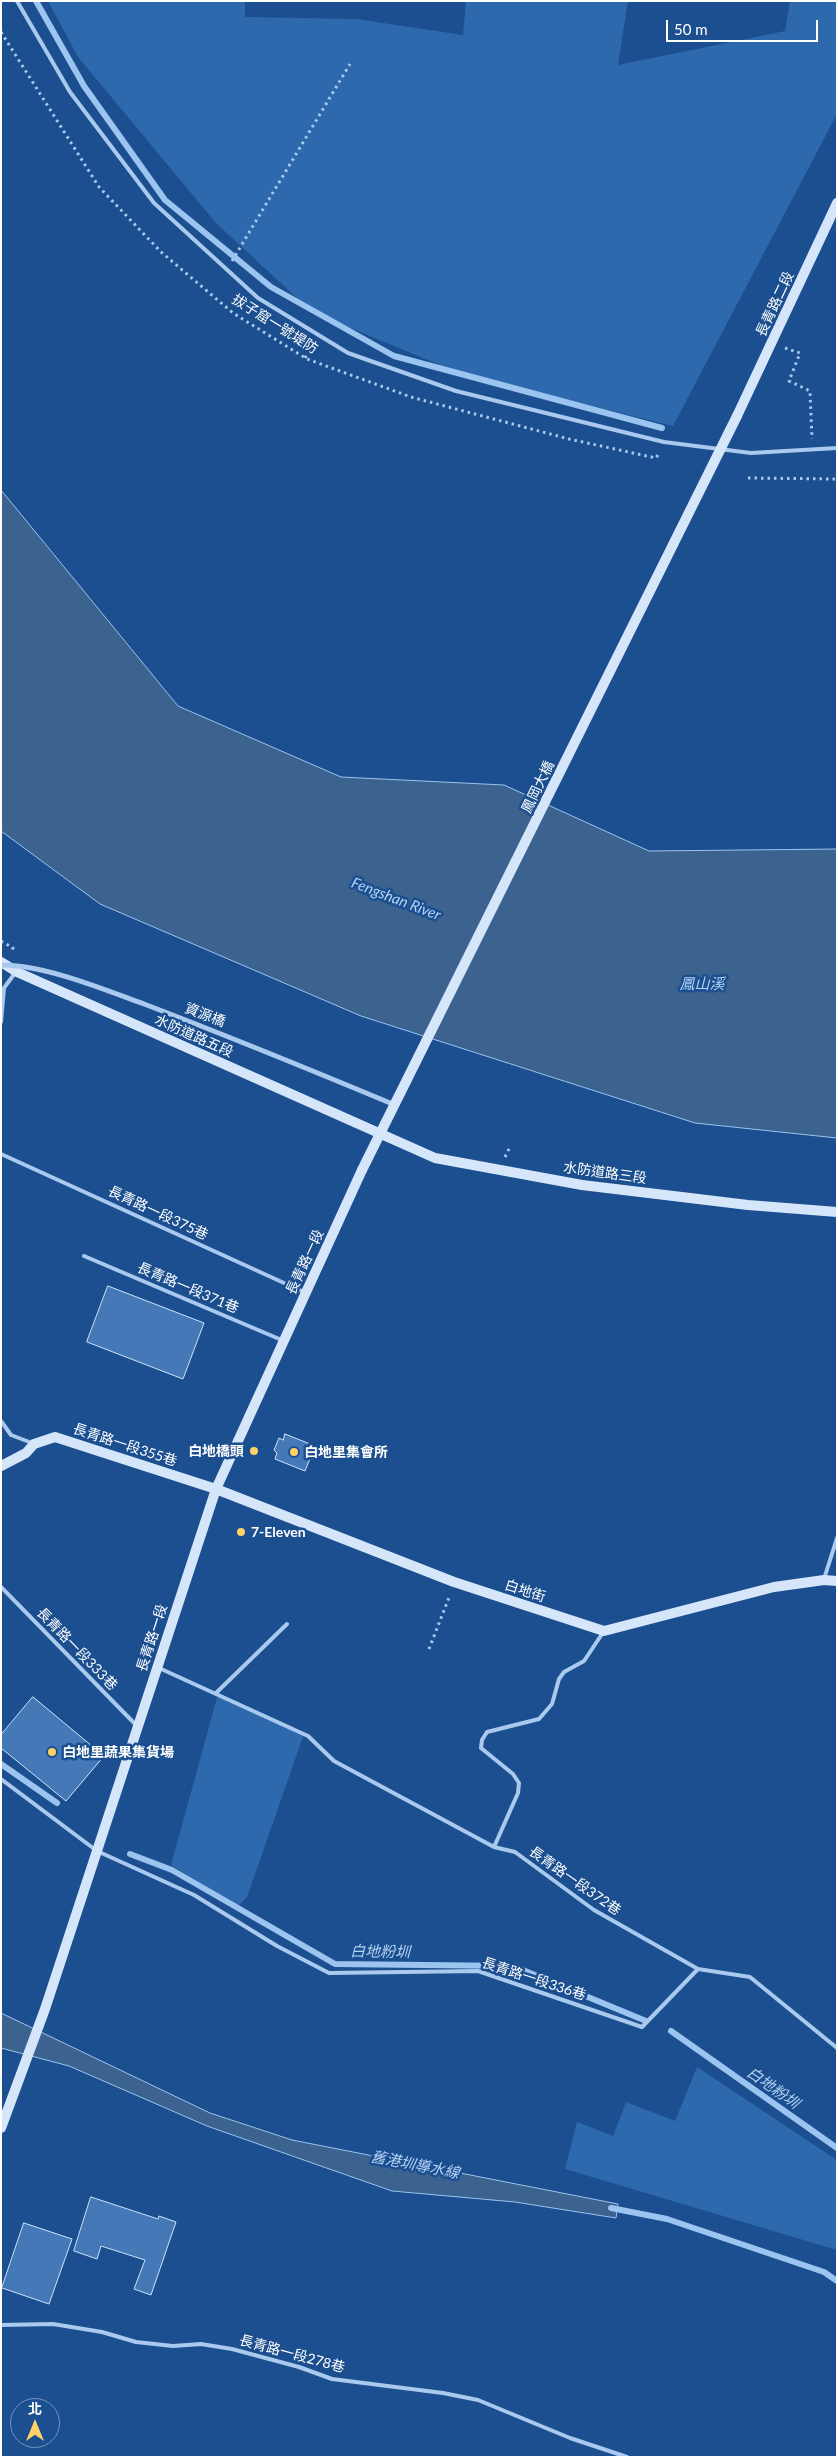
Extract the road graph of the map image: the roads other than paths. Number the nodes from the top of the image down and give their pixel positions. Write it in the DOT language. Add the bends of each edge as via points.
graph roads {
  1 [pos="17,1"];
  2 [pos="837,203"];
  3 [pos="737,416"];
  4 [pos="837,448"];
  5 [pos="1,964"];
  6 [pos="17,972"];
  7 [pos="1,1022"];
  8 [pos="395,1105"];
  9 [pos="376,1132"];
  10 [pos="1,1154"];
  11 [pos="362,1170"];
  12 [pos="837,1212"];
  13 [pos="84,1256"];
  14 [pos="306,1293"];
  15 [pos="284,1341"];
  16 [pos="1,1421"];
  17 [pos="34,1444"];
  18 [pos="1,1466"];
  19 [pos="216,1489"];
  20 [pos="837,1538"];
  21 [pos="824,1580"];
  22 [pos="837,1581"];
  23 [pos="1,1588"];
  24 [pos="287,1624"];
  25 [pos="604,1631"];
  26 [pos="157,1667"];
  27 [pos="216,1693"];
  28 [pos="138,1727"];
  29 [pos="1,1779"];
  30 [pos="494,1847"];
  31 [pos="97,1851"];
  32 [pos="698,1969"];
  33 [pos="837,2048"];
  34 [pos="1,2128"];
  35 [pos="1,2325"];
  36 [pos="627,2457"];
  1 -- 4 [label="lane" via="70,92 154,203 258,298 348,353 456,391 664,442 751,453"];
  2 -- 3 [label="street, 長青路二段"];
  3 -- 8 [label="street, 鳳岡大橋, bridge"];
  5 -- 6 [label="street, 水防道路五段"];
  5 -- 8 [label="street, 資源橋, bridge" via="18,965 94,986 229,1036"];
  6 -- 7 [label="lane" via="4,988"];
  6 -- 9 [label="street, 水防道路五段"];
  8 -- 11 [label="street, 鳳岡大橋, bridge"];
  9 -- 12 [label="street, 水防道路三段" via="435,1158 573,1183 748,1205"];
  10 -- 14 [label="lane, 長青路一段375巷"];
  11 -- 14 [label="street, 長青路一段"];
  13 -- 15 [label="lane, 長青路一段371巷"];
  14 -- 15 [label="street, 長青路一段"];
  15 -- 19 [label="street, 長青路一段"];
  16 -- 17 [label="lane" via="11,1435"];
  17 -- 18 [label="street, 長青路一段355巷" via="26,1453"];
  17 -- 19 [label="street, 長青路一段355巷" via="56,1437"];
  19 -- 25 [label="street, 白地街" via="454,1582"];
  19 -- 26 [label="street, 長青路一段"];
  20 -- 21 [label="lane"];
  21 -- 22 [label="street"];
  21 -- 25 [label="street" via="774,1587"];
  23 -- 28 [label="lane, 長青路一段333巷"];
  24 -- 27 [label="lane"];
  25 -- 30 [label="lane" via="584,1661 564,1672 552,1704 539,1719 487,1732 482,1740 481,1748 513,1774 519,1783 518,1793"];
  26 -- 27 [label="lane, 長青路一段372巷"];
  26 -- 28 [label="street, 長青路一段"];
  27 -- 30 [label="lane, 長青路一段372巷" via="308,1736 334,1761"];
  28 -- 31 [label="street, 長青路一段"];
  29 -- 31 [label="lane"];
  30 -- 32 [label="lane, 長青路一段372巷" via="515,1852 594,1910"];
  31 -- 32 [label="lane, 長青路一段336巷" via="194,1895 277,1946 329,1973 478,1971 642,2027"];
  31 -- 34 [label="street, 長青路一段" via="45,2009"];
  32 -- 33 [label="lane, 長青路一段372巷" via="750,1978"];
  35 -- 36 [label="lane, 長青路一段278巷" via="53,2324 102,2332 136,2342 173,2346 202,2344 299,2366 332,2379 478,2400 570,2438"];
}
